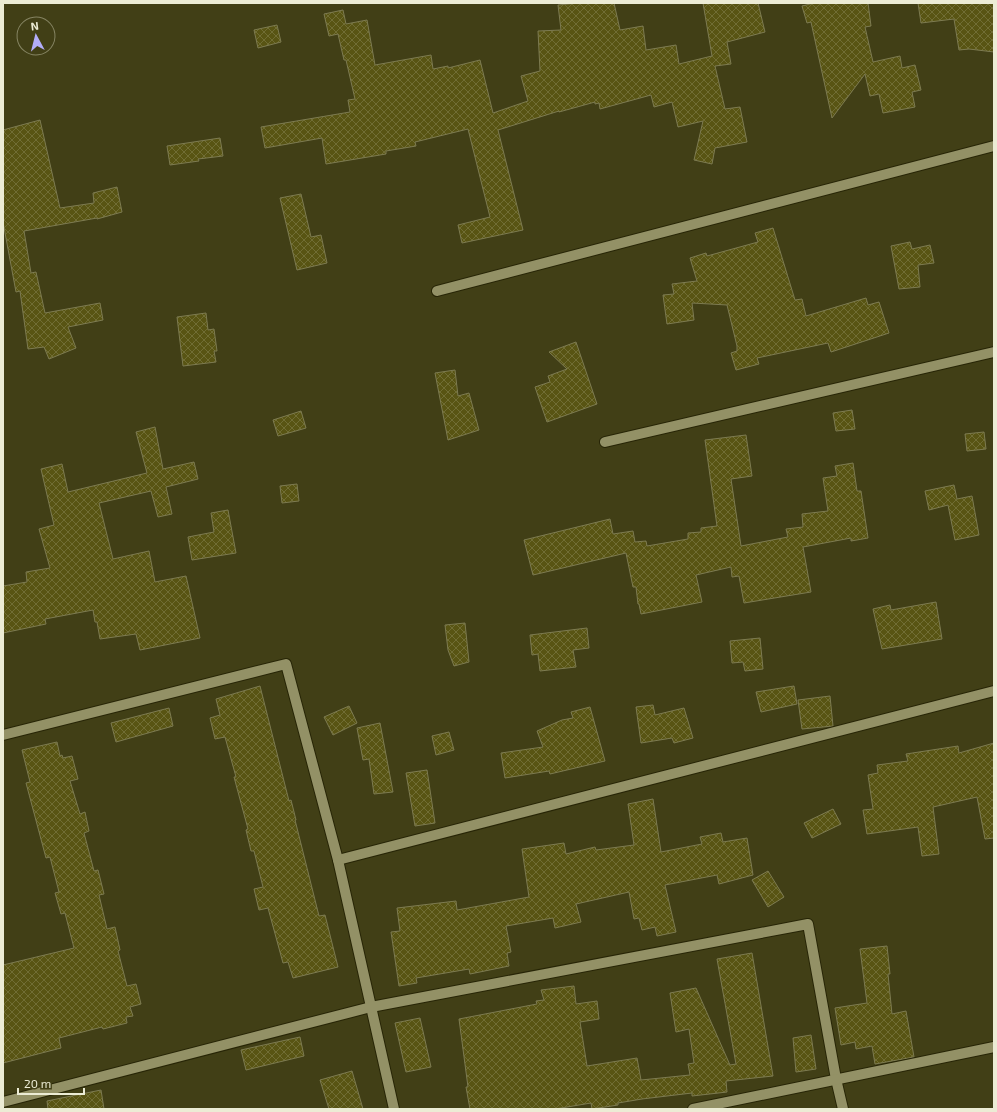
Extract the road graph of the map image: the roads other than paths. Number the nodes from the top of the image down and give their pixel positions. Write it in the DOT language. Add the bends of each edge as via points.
graph roads {
  1 [pos="994,146"];
  2 [pos="437,291"];
  3 [pos="994,352"];
  4 [pos="605,442"];
  5 [pos="994,691"];
  6 [pos="3,735"];
  7 [pos="338,860"];
  8 [pos="371,1007"];
  9 [pos="994,1047"];
  10 [pos="836,1079"];
  11 [pos="3,1102"];
  12 [pos="394,1109"];
  13 [pos="693,1109"];
  14 [pos="842,1109"];
  1 -- 2 [label="street"];
  3 -- 4 [label="street"];
  5 -- 7 [label="street"];
  6 -- 7 [label="street" via="286,664"];
  7 -- 8 [label="street"];
  8 -- 10 [label="street" via="808,924"];
  8 -- 11 [label="street"];
  8 -- 12 [label="street"];
  9 -- 10 [label="street"];
  10 -- 13 [label="street"];
  10 -- 14 [label="street"];
}
